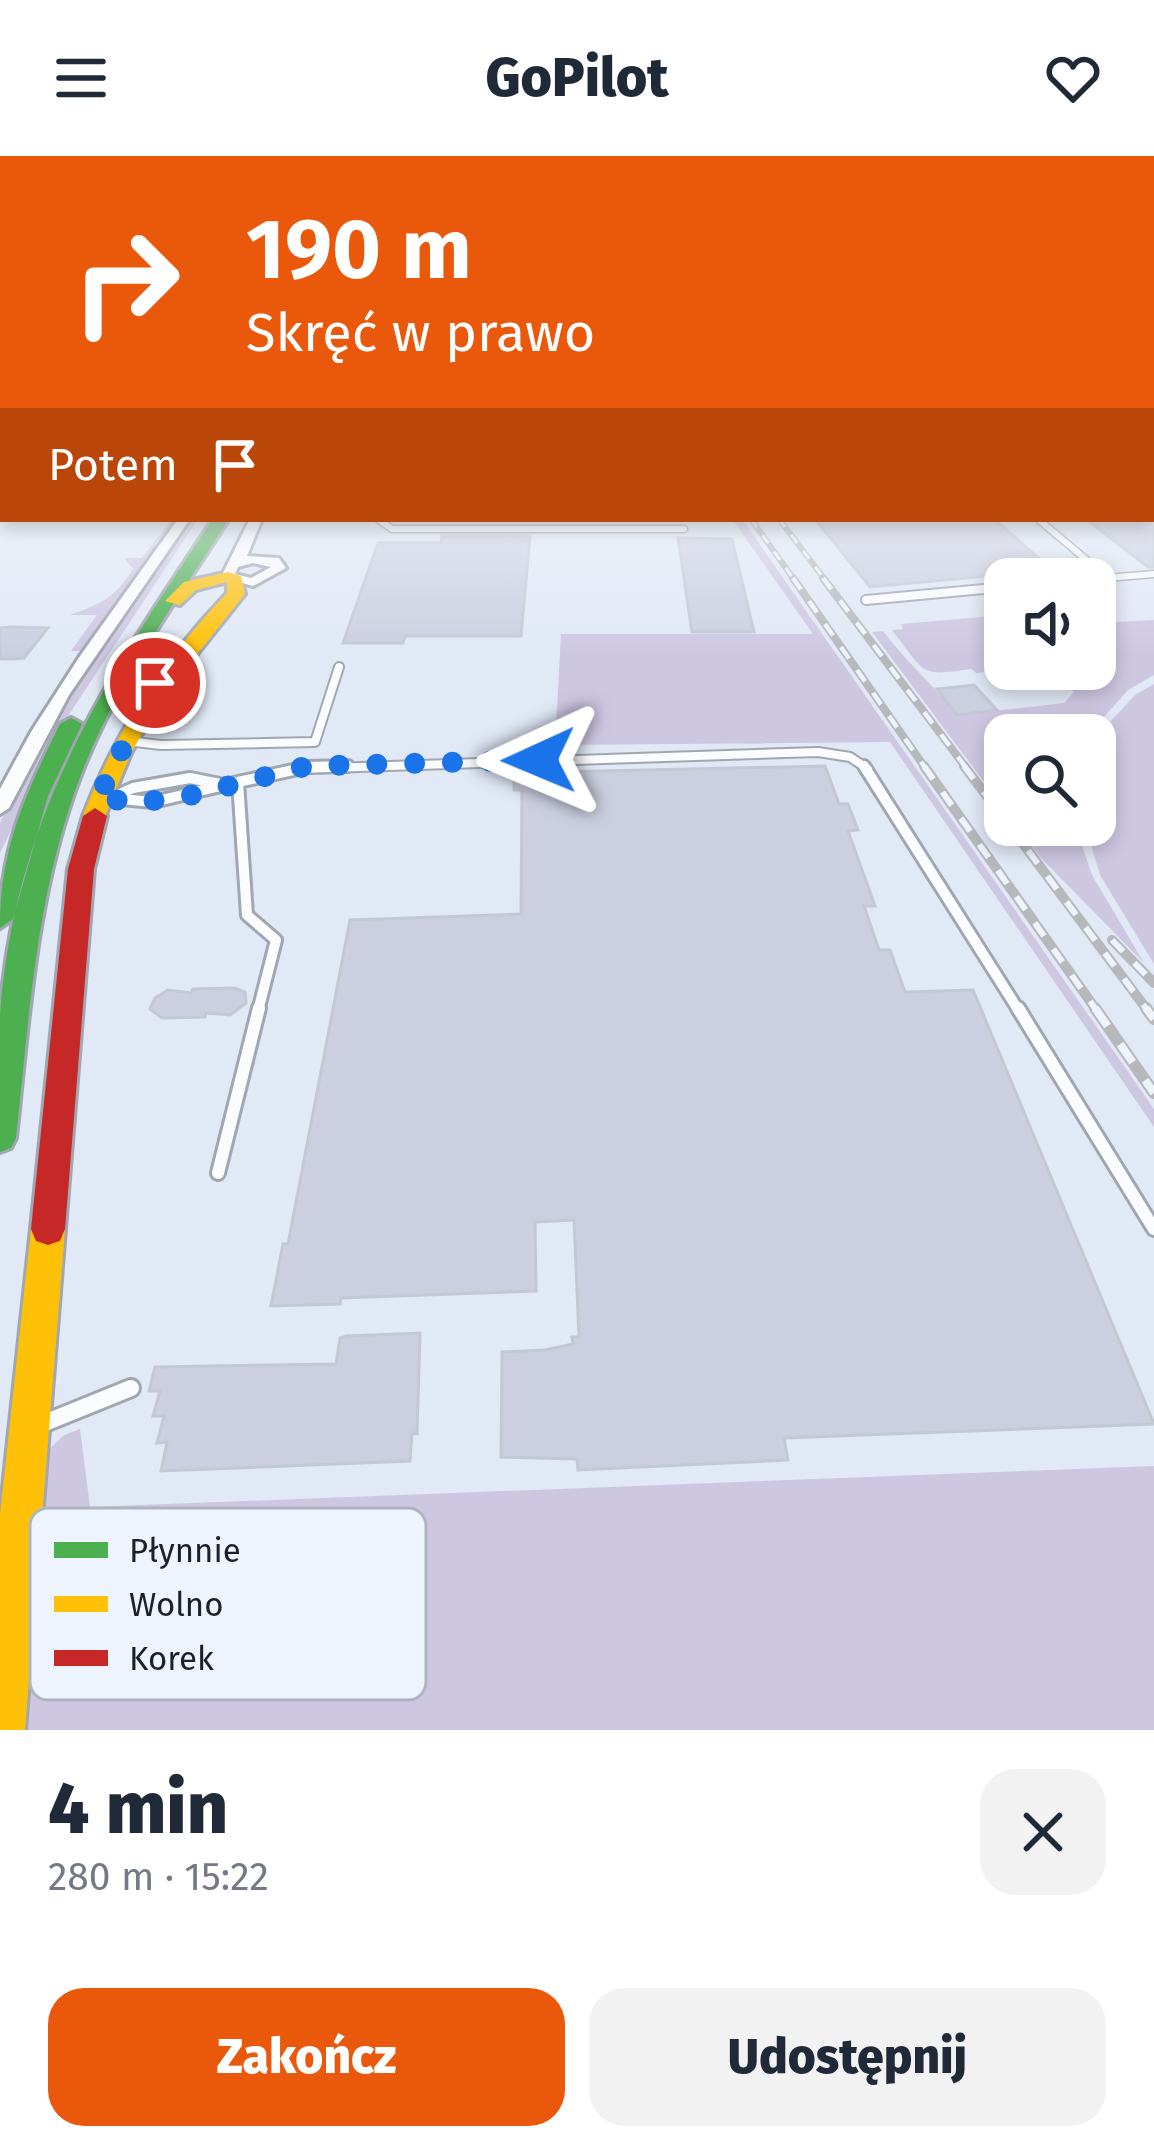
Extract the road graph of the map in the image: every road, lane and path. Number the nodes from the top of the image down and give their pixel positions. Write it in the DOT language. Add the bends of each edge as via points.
graph roads {
  1 [pos="182,522"];
  2 [pos="202,522"];
  3 [pos="219,522"];
  4 [pos="255,522"];
  5 [pos="382,522"];
  6 [pos="1042,522"];
  7 [pos="684,529"];
  8 [pos="247,540"];
  9 [pos="259,558"];
  10 [pos="1084,558"];
  11 [pos="234,573"];
  12 [pos="1154,574"];
  13 [pos="1116,577"];
  14 [pos="984,589"];
  15 [pos="866,599"];
  16 [pos="160,615"];
  17 [pos="339,667"];
  18 [pos="124,741"];
  19 [pos="232,783"];
  20 [pos="104,799"];
  21 [pos="0,808"];
  22 [pos="0,919"];
  23 [pos="0,1138"];
  24 [pos="218,1173"];
  25 [pos="1154,1229"];
  26 [pos="131,1388"];
  27 [pos="28,1430"];
  28 [pos="1,1730"];
  1 -- 21 [label="street" via="71,684"];
  2 -- 22 [label="main road" via="58,746"];
  3 -- 16 [label="main road"];
  4 -- 8 [label="street"];
  5 -- 7 [label="lane" via="392,529"];
  6 -- 10 [label="lane"];
  8 -- 9 [label="street"];
  8 -- 11 [label="street"];
  9 -- 11 [label="street"];
  9 -- 11 [label="street" via="278,564 277,573 262,580"];
  11 -- 16 [label="main road" via="190,586"];
  11 -- 18 [label="main road" via="238,590 165,669"];
  12 -- 13 [label="lane"];
  14 -- 15 [label="lane"];
  16 -- 23 [label="main road" via="91,731 57,810 30,920"];
  17 -- 18 [label="lane" via="315,742"];
  18 -- 20 [label="main road"];
  19 -- 20 [label="lane" via="190,778"];
  19 -- 24 [label="lane" via="247,915 276,940"];
  19 -- 25 [label="lane" via="307,766 850,757 870,770"];
  20 -- 27 [label="main road" via="81,869"];
  26 -- 27 [label="lane"];
  27 -- 28 [label="main road"];
}
